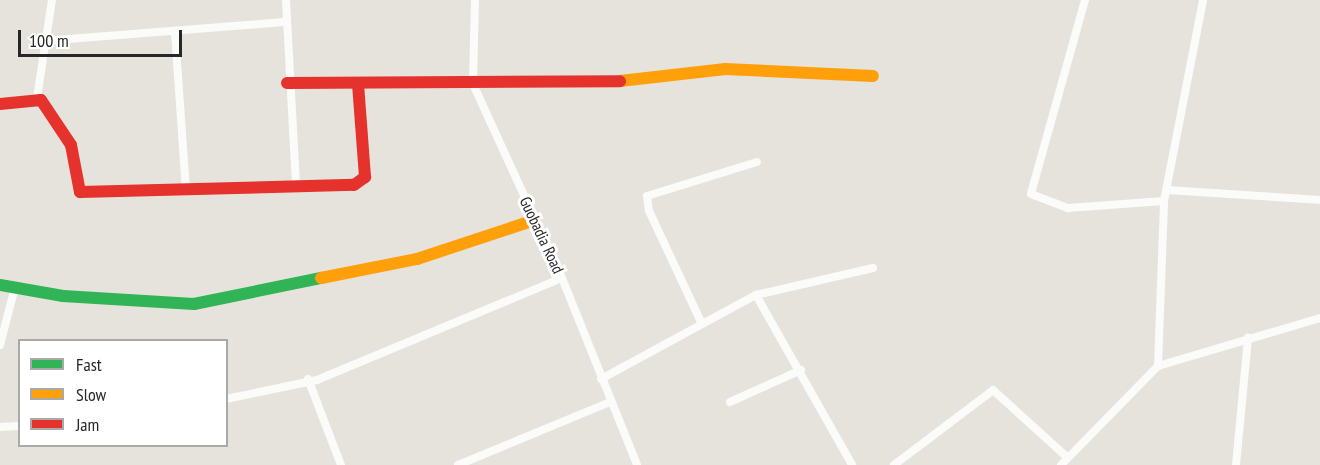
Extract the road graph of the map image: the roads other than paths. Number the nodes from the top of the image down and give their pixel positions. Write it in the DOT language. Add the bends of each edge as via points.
graph roads {
  1 [pos="52,0"];
  2 [pos="286,0"];
  3 [pos="475,0"];
  4 [pos="1085,0"];
  5 [pos="1203,0"];
  6 [pos="286,21"];
  7 [pos="175,33"];
  8 [pos="43,41"];
  9 [pos="873,76"];
  10 [pos="287,83"];
  11 [pos="358,84"];
  12 [pos="472,84"];
  13 [pos="37,98"];
  14 [pos="0,104"];
  15 [pos="757,162"];
  16 [pos="296,186"];
  17 [pos="1167,190"];
  18 [pos="186,191"];
  19 [pos="1320,200"];
  20 [pos="1164,201"];
  21 [pos="535,220"];
  22 [pos="873,268"];
  23 [pos="561,278"];
  24 [pos="0,285"];
  25 [pos="15,287"];
  26 [pos="756,295"];
  27 [pos="1320,318"];
  28 [pos="702,324"];
  29 [pos="1248,338"];
  30 [pos="0,345"];
  31 [pos="1158,366"];
  32 [pos="801,370"];
  33 [pos="308,379"];
  34 [pos="601,379"];
  35 [pos="228,399"];
  36 [pos="610,402"];
  37 [pos="730,402"];
  38 [pos="18,426"];
  39 [pos="0,427"];
  40 [pos="1067,457"];
  41 [pos="341,465"];
  42 [pos="458,465"];
  43 [pos="638,465"];
  44 [pos="852,465"];
  45 [pos="894,465"];
  46 [pos="1061,465"];
  47 [pos="1236,465"];
  1 -- 8 [label="street"];
  2 -- 6 [label="street"];
  3 -- 12 [label="street, Guobadia Road"];
  4 -- 20 [label="street" via="1031,194 1068,208"];
  5 -- 17 [label="street"];
  6 -- 7 [label="street"];
  6 -- 10 [label="street"];
  7 -- 8 [label="street"];
  7 -- 18 [label="street"];
  8 -- 13 [label="street" via="43,87"];
  9 -- 12 [label="street" via="725,69 612,82"];
  10 -- 11 [label="street"];
  10 -- 16 [label="street"];
  11 -- 12 [label="street"];
  11 -- 16 [label="street" via="364,180"];
  12 -- 21 [label="street, Guobadia Road"];
  13 -- 14 [label="street"];
  13 -- 18 [label="street" via="71,145 80,192"];
  15 -- 28 [label="street" via="647,196 649,211"];
  16 -- 18 [label="street"];
  17 -- 19 [label="street"];
  17 -- 20 [label="street"];
  20 -- 31 [label="street"];
  21 -- 23 [label="street, Guobadia Road"];
  21 -- 25 [label="street" via="417,259 194,304"];
  22 -- 26 [label="street"];
  23 -- 33 [label="street" via="317,380"];
  23 -- 34 [label="street, Guobadia Road"];
  24 -- 25 [label="street"];
  25 -- 30 [label="street"];
  26 -- 28 [label="street"];
  26 -- 32 [label="street"];
  27 -- 29 [label="street"];
  28 -- 34 [label="street"];
  29 -- 31 [label="street"];
  29 -- 47 [label="street"];
  31 -- 40 [label="street"];
  32 -- 37 [label="street"];
  32 -- 44 [label="street"];
  33 -- 35 [label="street"];
  33 -- 41 [label="street"];
  34 -- 36 [label="street, Guobadia Road"];
  36 -- 42 [label="street"];
  36 -- 43 [label="street, Guobadia Road"];
  38 -- 39 [label="street"];
  40 -- 45 [label="street" via="993,390"];
  40 -- 46 [label="street"];
}
